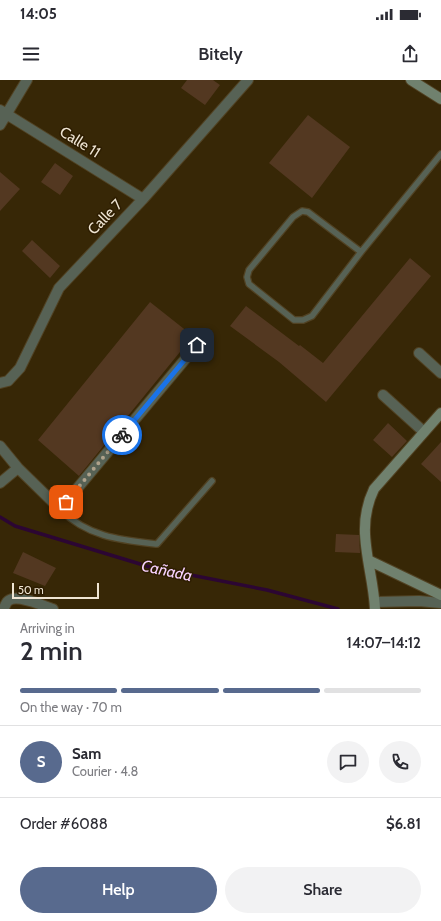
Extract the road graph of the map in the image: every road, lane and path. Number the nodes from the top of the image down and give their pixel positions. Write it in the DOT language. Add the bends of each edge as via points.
graph roads {
  1 [pos="27,80"];
  2 [pos="248,80"];
  3 [pos="413,81"];
  4 [pos="440,97"];
  5 [pos="3,112"];
  6 [pos="0,125"];
  7 [pos="441,154"];
  8 [pos="143,200"];
  9 [pos="361,252"];
  10 [pos="197,345"];
  11 [pos="419,353"];
  12 [pos="441,373"];
  13 [pos="0,383"];
  14 [pos="383,395"];
  15 [pos="441,413"];
  16 [pos="424,432"];
  17 [pos="0,446"];
  18 [pos="18,468"];
  19 [pos="212,481"];
  20 [pos="0,483"];
  21 [pos="60,509"];
  22 [pos="368,560"];
  23 [pos="441,595"];
  24 [pos="441,603"];
  25 [pos="375,606"];
  26 [pos="3,609"];
  27 [pos="53,609"];
  1 -- 5 [label="street"];
  2 -- 8 [label="street, Calle 7"];
  3 -- 4 [label="main road"];
  5 -- 6 [label="street"];
  5 -- 8 [label="street, Calle 11"];
  7 -- 9 [label="lane"];
  8 -- 13 [label="street, Calle 7" via="59,288 20,368 8,380"];
  9 -- 9 [label="lane" via="312,316 303,320 294,320 249,284 247,277 249,270 292,217 302,211 308,212"];
  10 -- 21 [label="street"];
  11 -- 12 [label="street"];
  14 -- 16 [label="street"];
  15 -- 16 [label="main road"];
  16 -- 22 [label="main road" via="374,489 367,503 364,519"];
  17 -- 18 [label="street"];
  18 -- 20 [label="street"];
  18 -- 21 [label="street"];
  19 -- 21 [label="lane" via="157,544 114,539 93,532"];
  22 -- 23 [label="main road"];
  22 -- 25 [label="main road"];
  24 -- 25 [label="street" via="419,601"];
  26 -- 27 [label="street" via="8,600 14,598"];
}
